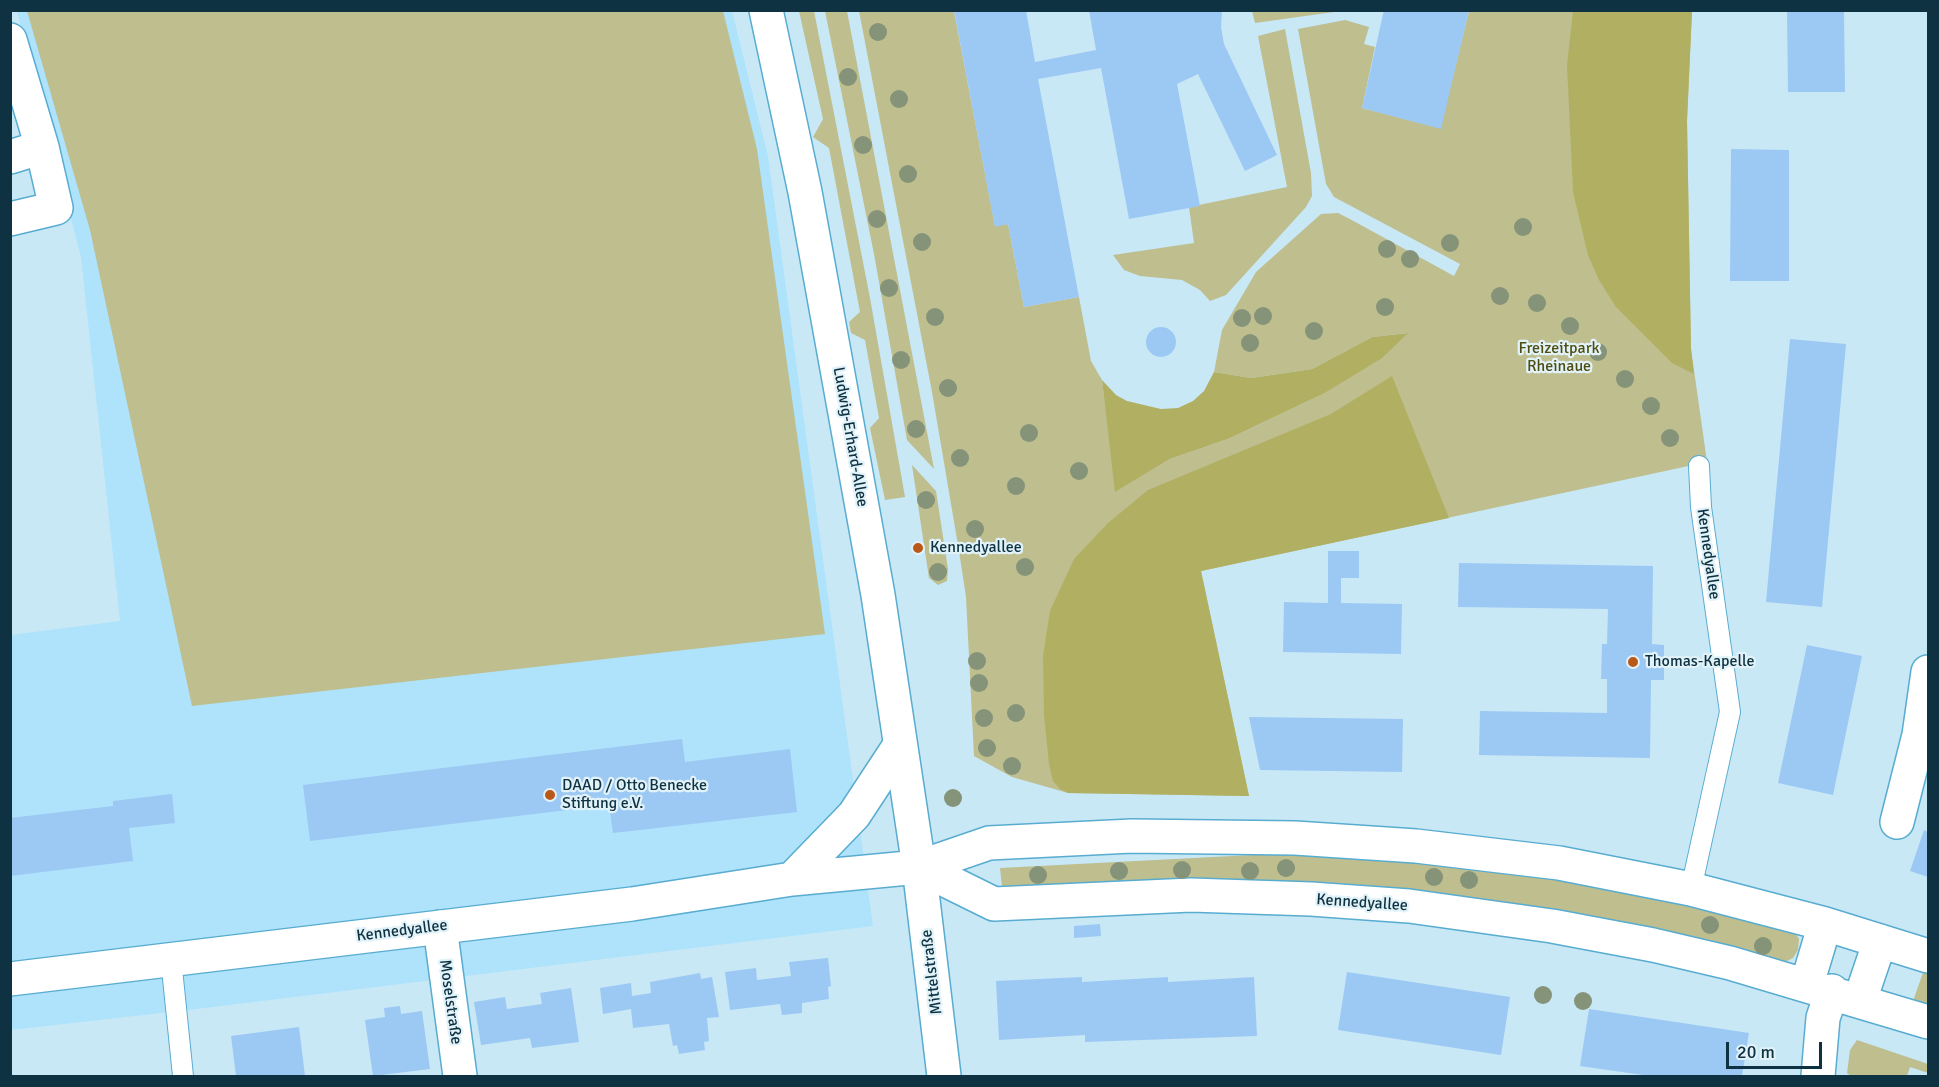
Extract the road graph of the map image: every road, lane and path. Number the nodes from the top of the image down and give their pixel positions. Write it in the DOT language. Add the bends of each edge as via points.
graph roads {
  1 [pos="766,10"];
  2 [pos="10,40"];
  3 [pos="42,147"];
  4 [pos="10,157"];
  5 [pos="10,219"];
  6 [pos="1699,466"];
  7 [pos="1929,672"];
  8 [pos="900,745"];
  9 [pos="1897,822"];
  10 [pos="919,867"];
  11 [pos="792,879"];
  12 [pos="1690,889"];
  13 [pos="1825,924"];
  14 [pos="440,927"];
  15 [pos="1880,941"];
  16 [pos="1929,956"];
  17 [pos="171,960"];
  18 [pos="10,979"];
  19 [pos="1833,992"];
  20 [pos="1929,1022"];
  21 [pos="183,1077"];
  22 [pos="460,1077"];
  23 [pos="945,1077"];
  24 [pos="1818,1077"];
  1 -- 8 [label="street, Ludwig-Erhard-Allee" via="843,388"];
  2 -- 3 [label="street"];
  3 -- 4 [label="street"];
  3 -- 5 [label="street" via="56,208"];
  6 -- 12 [label="lane, Kennedyallee" via="1701,507 1730,712"];
  7 -- 9 [label="street" via="1919,735"];
  8 -- 10 [label="street, Ludwig-Erhard-Allee"];
  8 -- 11 [label="street" via="854,815"];
  10 -- 11 [label="street, Kennedyallee"];
  10 -- 12 [label="street, Kennedyallee" via="988,843 1132,836 1295,837 1559,863"];
  10 -- 19 [label="street, Kennedyallee" via="994,904 1191,895 1311,898 1409,906 1653,945"];
  10 -- 23 [label="street, Mittelstraße"];
  11 -- 14 [label="street, Kennedyallee" via="632,904"];
  12 -- 13 [label="street, Kennedyallee"];
  13 -- 15 [label="street, Kennedyallee"];
  13 -- 19 [label="street"];
  14 -- 17 [label="street, Kennedyallee"];
  14 -- 22 [label="street, Moselstraße"];
  15 -- 16 [label="street, Kennedyallee"];
  15 -- 19 [label="street"];
  17 -- 18 [label="street, Kennedyallee"];
  17 -- 21 [label="lane"];
  19 -- 20 [label="street, Kennedyallee"];
  19 -- 24 [label="street" via="1823,1018"];
}
